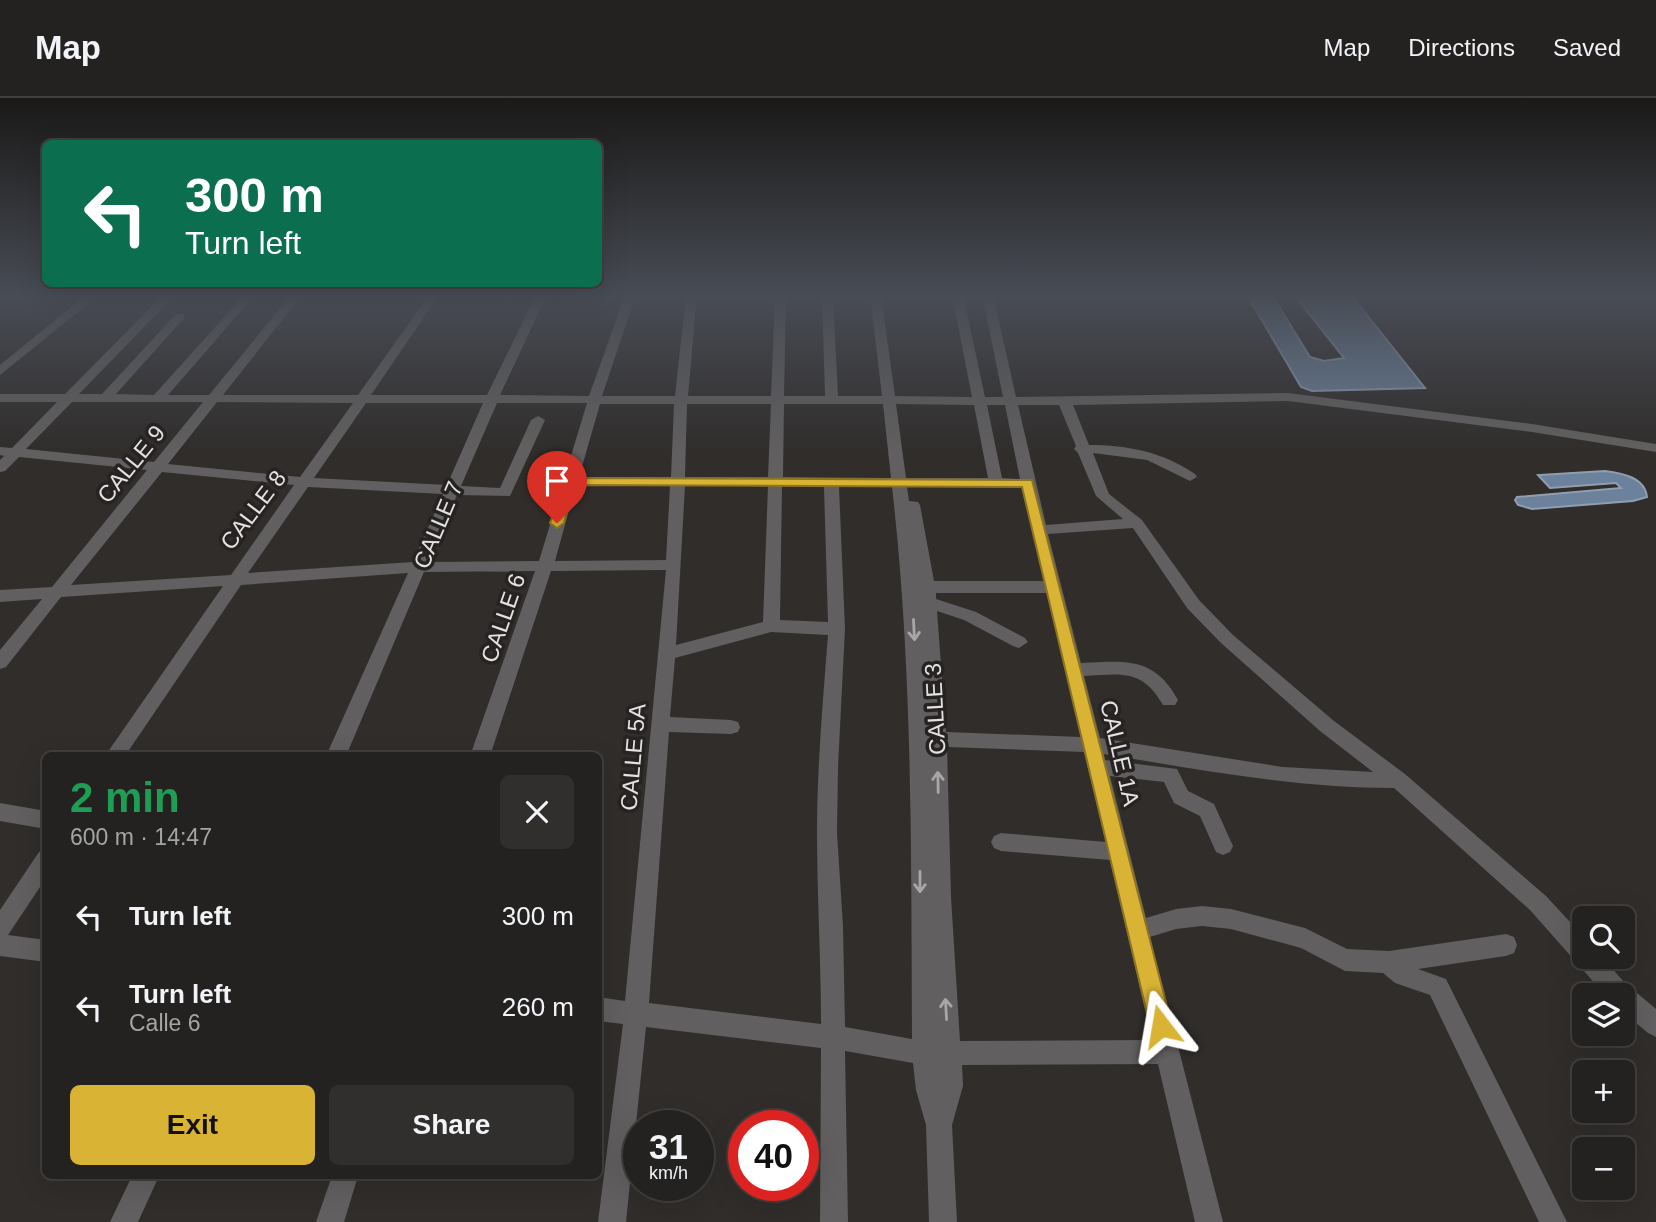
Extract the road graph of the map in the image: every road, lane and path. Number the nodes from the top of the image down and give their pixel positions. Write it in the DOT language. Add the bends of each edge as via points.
graph roads {
  1 [pos="29,347"];
  2 [pos="116,347"];
  3 [pos="152,347"];
  4 [pos="203,347"];
  5 [pos="254,347"];
  6 [pos="398,347"];
  7 [pos="517,347"];
  8 [pos="613,347"];
  9 [pos="687,347"];
  10 [pos="780,347"];
  11 [pos="830,347"];
  12 [pos="885,347"];
  13 [pos="891,347"];
  14 [pos="969,347"];
  15 [pos="1000,347"];
  16 [pos="0,371"];
  17 [pos="213,397"];
  18 [pos="0,398"];
  19 [pos="158,398"];
  20 [pos="363,398"];
  21 [pos="64,399"];
  22 [pos="105,399"];
  23 [pos="832,399"];
  24 [pos="894,399"];
  25 [pos="979,399"];
  26 [pos="1011,399"];
  27 [pos="681,400"];
  28 [pos="778,400"];
  29 [pos="1064,400"];
  30 [pos="491,401"];
  31 [pos="594,401"];
  32 [pos="538,420"];
  33 [pos="1656,448"];
  34 [pos="1081,449"];
  35 [pos="8,452"];
  36 [pos="159,465"];
  37 [pos="0,468"];
  38 [pos="1190,477"];
  39 [pos="776,480"];
  40 [pos="831,480"];
  41 [pos="570,481"];
  42 [pos="678,481"];
  43 [pos="904,481"];
  44 [pos="306,482"];
  45 [pos="996,482"];
  46 [pos="1028,483"];
  47 [pos="453,492"];
  48 [pos="1137,523"];
  49 [pos="1041,530"];
  50 [pos="674,565"];
  51 [pos="545,566"];
  52 [pos="421,567"];
  53 [pos="232,582"];
  54 [pos="1055,587"];
  55 [pos="57,593"];
  56 [pos="920,595"];
  57 [pos="0,596"];
  58 [pos="771,626"];
  59 [pos="837,629"];
  60 [pos="1019,642"];
  61 [pos="666,654"];
  62 [pos="0,662"];
  63 [pos="1075,670"];
  64 [pos="1169,700"];
  65 [pos="660,724"];
  66 [pos="731,727"];
  67 [pos="929,739"];
  68 [pos="1094,745"];
  69 [pos="117,752"];
  70 [pos="338,752"];
  71 [pos="481,752"];
  72 [pos="1098,767"];
  73 [pos="1398,780"];
  74 [pos="0,812"];
  75 [pos="42,819"];
  76 [pos="1001,842"];
  77 [pos="1223,846"];
  78 [pos="1119,852"];
  79 [pos="42,865"];
  80 [pos="0,929"];
  81 [pos="1138,931"];
  82 [pos="1572,941"];
  83 [pos="0,945"];
  84 [pos="1506,945"];
  85 [pos="42,950"];
  86 [pos="1388,962"];
  87 [pos="1597,969"];
  88 [pos="602,1010"];
  89 [pos="636,1014"];
  90 [pos="1656,1025"];
  91 [pos="832,1037"];
  92 [pos="1168,1052"];
  93 [pos="924,1053"];
  94 [pos="949,1053"];
  95 [pos="939,1125"];
  96 [pos="145,1179"];
  97 [pos="344,1179"];
  98 [pos="124,1222"];
  99 [pos="330,1222"];
  100 [pos="612,1222"];
  101 [pos="834,1222"];
  102 [pos="943,1222"];
  103 [pos="1209,1222"];
  104 [pos="1553,1222"];
  1 -- 16 [label="street"];
  2 -- 21 [label="street"];
  3 -- 22 [label="street"];
  4 -- 19 [label="street"];
  5 -- 17 [label="street, CALLE 9"];
  6 -- 20 [label="street, CALLE 8"];
  7 -- 30 [label="street, CALLE 7"];
  8 -- 31 [label="street, CALLE 6"];
  9 -- 27 [label="street, CALLE 5A"];
  10 -- 28 [label="street"];
  11 -- 23 [label="street"];
  12 -- 24 [label="street, CALLE 3"];
  13 -- 24 [label="street, CALLE 3"];
  14 -- 25 [label="street"];
  15 -- 26 [label="street, CALLE 1A"];
  17 -- 19 [label="street"];
  17 -- 20 [label="street"];
  17 -- 36 [label="street, CALLE 9"];
  18 -- 21 [label="street"];
  19 -- 22 [label="street"];
  20 -- 30 [label="street"];
  20 -- 44 [label="street, CALLE 8"];
  21 -- 22 [label="street"];
  21 -- 35 [label="street"];
  23 -- 24 [label="street"];
  23 -- 28 [label="street"];
  24 -- 25 [label="street"];
  24 -- 43 [label="street, CALLE 3"];
  25 -- 26 [label="street"];
  25 -- 45 [label="street"];
  26 -- 29 [label="street"];
  26 -- 46 [label="street, CALLE 1A"];
  27 -- 28 [label="street"];
  27 -- 31 [label="street"];
  27 -- 42 [label="street, CALLE 5A"];
  28 -- 39 [label="street"];
  29 -- 33 [label="street" via="1288,397"];
  29 -- 34 [label="street"];
  30 -- 31 [label="street"];
  30 -- 47 [label="street, CALLE 7"];
  31 -- 41 [label="street, CALLE 6"];
  32 -- 47 [label="street" via="507,492"];
  34 -- 38 [label="street" via="1139,452 1163,459"];
  34 -- 48 [label="street" via="1103,496"];
  35 -- 36 [label="street"];
  35 -- 37 [label="street"];
  36 -- 44 [label="street"];
  36 -- 55 [label="street, CALLE 9"];
  39 -- 40 [label="street"];
  39 -- 42 [label="street"];
  39 -- 58 [label="street"];
  40 -- 43 [label="street"];
  40 -- 59 [label="street"];
  41 -- 42 [label="street"];
  41 -- 51 [label="street, CALLE 6"];
  42 -- 50 [label="street, CALLE 5A"];
  43 -- 45 [label="street"];
  43 -- 56 [label="street, CALLE 3"];
  44 -- 47 [label="street"];
  44 -- 53 [label="street, CALLE 8"];
  45 -- 46 [label="street"];
  46 -- 49 [label="street, CALLE 1A"];
  47 -- 52 [label="street, CALLE 7"];
  48 -- 49 [label="street"];
  48 -- 73 [label="street" via="1193,604 1227,639 1327,726"];
  49 -- 54 [label="street, CALLE 1A"];
  50 -- 51 [label="street"];
  50 -- 61 [label="street, CALLE 5A"];
  51 -- 52 [label="street"];
  51 -- 71 [label="street, CALLE 6"];
  52 -- 53 [label="street"];
  52 -- 70 [label="street, CALLE 7"];
  53 -- 55 [label="street"];
  53 -- 69 [label="street, CALLE 8"];
  54 -- 56 [label="street"];
  54 -- 63 [label="street, CALLE 1A"];
  55 -- 57 [label="street"];
  55 -- 62 [label="street, CALLE 9"];
  56 -- 60 [label="street" via="983,621"];
  56 -- 67 [label="street, CALLE 3"];
  58 -- 59 [label="street"];
  58 -- 61 [label="street"];
  59 -- 91 [label="street" via="828,766"];
  61 -- 65 [label="street, CALLE 5A"];
  63 -- 64 [label="street" via="1143,671 1163,685"];
  63 -- 68 [label="street, CALLE 1A"];
  65 -- 66 [label="street"];
  65 -- 89 [label="street, CALLE 5A"];
  67 -- 68 [label="street"];
  67 -- 93 [label="street, CALLE 3, one-way"];
  94 -- 67 [label="street, CALLE 3, one-way"];
  68 -- 72 [label="street, CALLE 1A"];
  68 -- 73 [label="street" via="1283,775"];
  72 -- 77 [label="street" via="1173,777 1181,797 1207,810"];
  72 -- 78 [label="street, CALLE 1A"];
  73 -- 82 [label="street" via="1538,902"];
  74 -- 75 [label="street"];
  76 -- 78 [label="street"];
  78 -- 81 [label="street, CALLE 1A"];
  79 -- 80 [label="street"];
  81 -- 86 [label="street" via="1176,919 1231,919 1305,939 1345,960"];
  81 -- 92 [label="street, CALLE 1A"];
  83 -- 85 [label="street"];
  84 -- 86 [label="street"];
  86 -- 104 [label="street" via="1393,971 1438,987"];
  87 -- 90 [label="street"];
  88 -- 89 [label="street"];
  89 -- 91 [label="street"];
  89 -- 100 [label="street, CALLE 5A"];
  91 -- 93 [label="street"];
  91 -- 101 [label="street"];
  92 -- 94 [label="street"];
  92 -- 103 [label="street, CALLE 1A"];
  93 -- 94 [label="street"];
  93 -- 95 [label="street, CALLE 3" via="928,1090"];
  94 -- 95 [label="street, CALLE 3" via="950,1086"];
  95 -- 102 [label="street, CALLE 3"];
  96 -- 98 [label="street"];
  97 -- 99 [label="street"];
}
